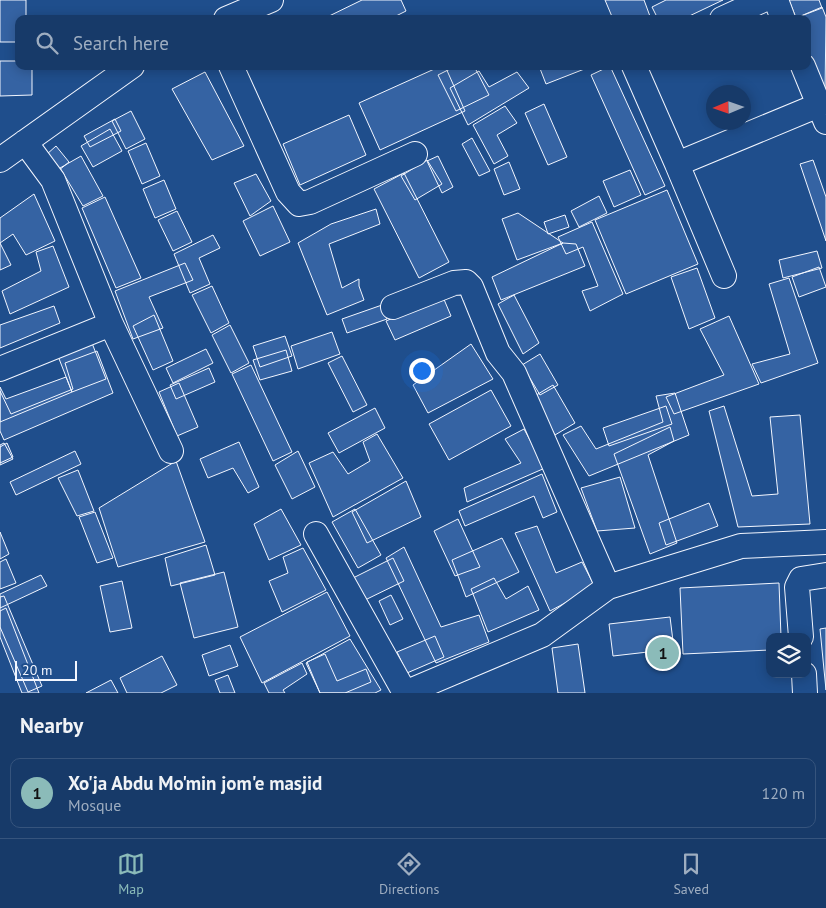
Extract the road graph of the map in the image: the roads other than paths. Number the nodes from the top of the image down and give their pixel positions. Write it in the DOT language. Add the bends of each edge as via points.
graph roads {
  1 [pos="271,0"];
  2 [pos="764,0"];
  3 [pos="776,0"];
  4 [pos="235,15"];
  5 [pos="731,15"];
  6 [pos="782,15"];
  7 [pos="126,70"];
  8 [pos="234,70"];
  9 [pos="636,70"];
  10 [pos="805,70"];
  11 [pos="822,113"];
  12 [pos="25,142"];
  13 [pos="416,154"];
  14 [pos="0,160"];
  15 [pos="677,164"];
  16 [pos="724,276"];
  17 [pos="393,307"];
  18 [pos="111,324"];
  19 [pos="0,369"];
  20 [pos="171,451"];
  21 [pos="316,534"];
  22 [pos="826,542"];
  23 [pos="826,575"];
  24 [pos="608,588"];
  25 [pos="801,633"];
  26 [pos="804,678"];
  27 [pos="405,693"];
  28 [pos="805,693"];
  1 -- 4 [label="street"];
  2 -- 5 [label="street"];
  3 -- 6 [label="street"];
  7 -- 12 [label="street"];
  8 -- 13 [label="street" via="288,192 299,204"];
  9 -- 15 [label="street"];
  10 -- 11 [label="street"];
  11 -- 15 [label="street"];
  12 -- 14 [label="street"];
  12 -- 18 [label="street" via="53,180"];
  15 -- 16 [label="street"];
  17 -- 24 [label="street" via="454,283 466,282 472,287 498,353 514,374"];
  18 -- 19 [label="street"];
  18 -- 20 [label="street"];
  21 -- 27 [label="street"];
  22 -- 24 [label="street" via="741,546"];
  23 -- 25 [label="street" via="802,579 797,587"];
  24 -- 27 [label="street" via="542,635"];
  26 -- 28 [label="street"];
}
